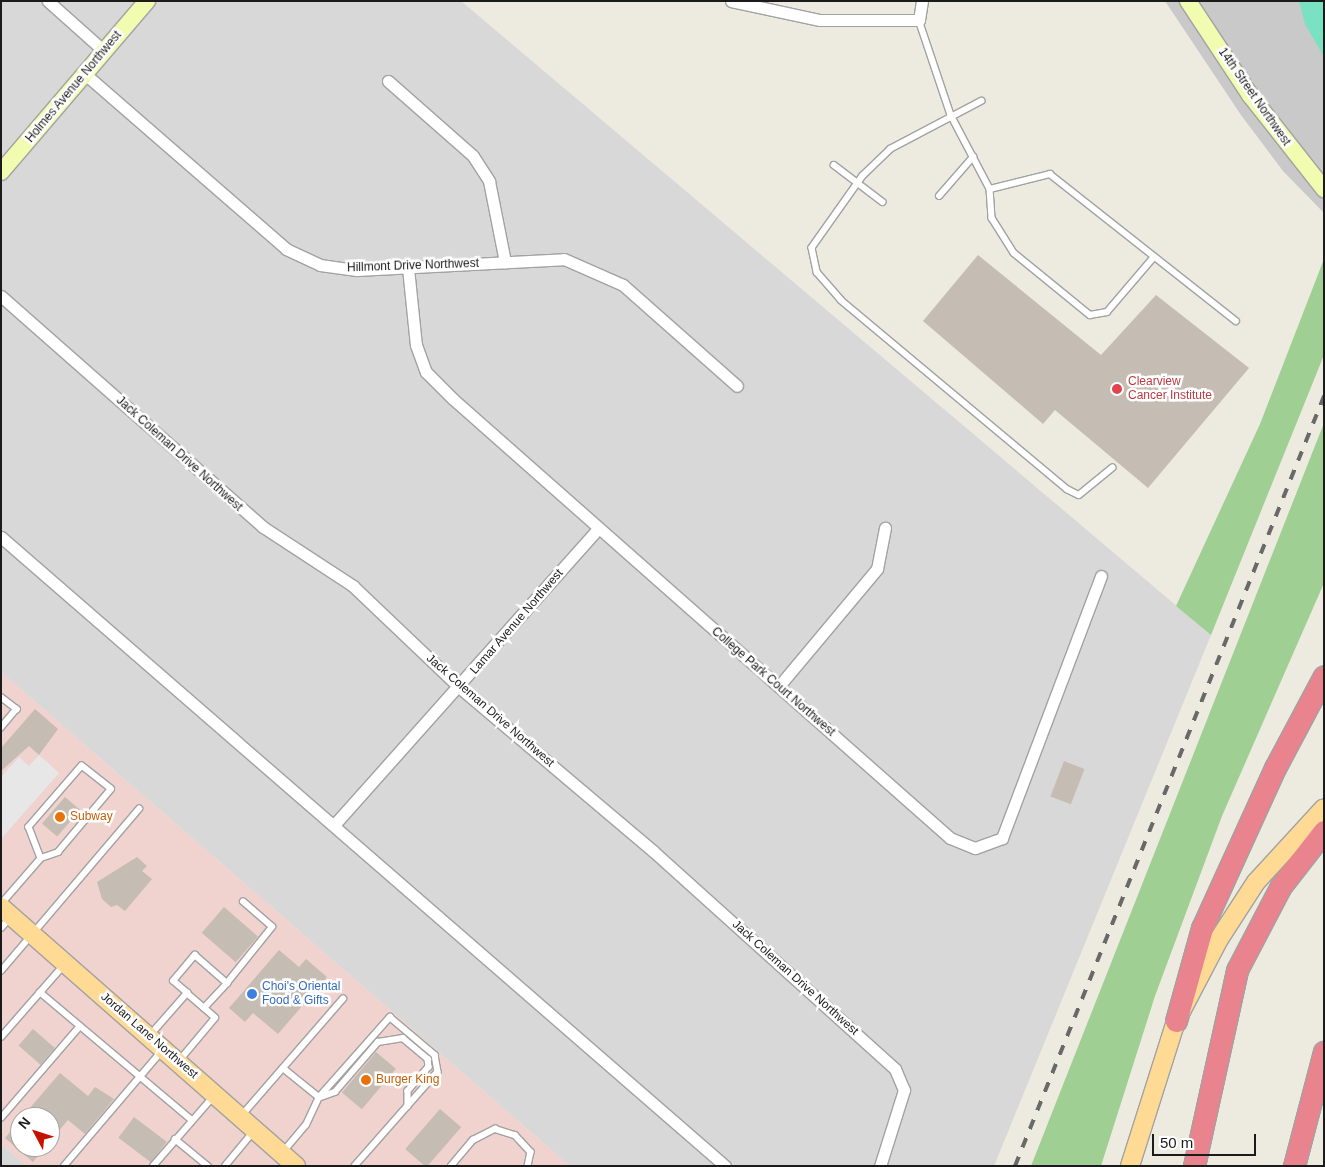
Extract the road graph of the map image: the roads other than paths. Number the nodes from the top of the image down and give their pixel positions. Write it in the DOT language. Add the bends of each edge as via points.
graph roads {
  1 [pos="48,1"];
  2 [pos="147,1"];
  3 [pos="731,1"];
  4 [pos="922,1"];
  5 [pos="1188,1"];
  6 [pos="769,6"];
  7 [pos="919,20"];
  8 [pos="104,52"];
  9 [pos="85,74"];
  10 [pos="388,81"];
  11 [pos="982,101"];
  12 [pos="951,115"];
  13 [pos="973,157"];
  14 [pos="834,165"];
  15 [pos="1,172"];
  16 [pos="857,183"];
  17 [pos="990,189"];
  18 [pos="1324,189"];
  19 [pos="939,196"];
  20 [pos="883,202"];
  21 [pos="1154,257"];
  22 [pos="505,262"];
  23 [pos="408,268"];
  24 [pos="1,296"];
  25 [pos="1236,321"];
  26 [pos="737,386"];
  27 [pos="1112,468"];
  28 [pos="885,528"];
  29 [pos="598,529"];
  30 [pos="1,537"];
  31 [pos="1100,576"];
  32 [pos="1324,676"];
  33 [pos="778,686"];
  34 [pos="459,687"];
  35 [pos="1,697"];
  36 [pos="1,728"];
  37 [pos="1324,808"];
  38 [pos="139,809"];
  39 [pos="334,825"];
  40 [pos="1324,831"];
  41 [pos="42,858"];
  42 [pos="243,902"];
  43 [pos="4,914"];
  44 [pos="31,933"];
  45 [pos="65,963"];
  46 [pos="1,971"];
  47 [pos="227,983"];
  48 [pos="40,992"];
  49 [pos="187,993"];
  50 [pos="343,999"];
  51 [pos="204,1008"];
  52 [pos="1176,1021"];
  53 [pos="80,1026"];
  54 [pos="149,1036"];
  55 [pos="1,1037"];
  56 [pos="164,1049"];
  57 [pos="1324,1052"];
  58 [pos="179,1061"];
  59 [pos="283,1068"];
  60 [pos="140,1077"];
  61 [pos="216,1094"];
  62 [pos="318,1098"];
  63 [pos="408,1106"];
  64 [pos="242,1116"];
  65 [pos="1,1118"];
  66 [pos="192,1120"];
  67 [pos="256,1128"];
  68 [pos="175,1139"];
  69 [pos="282,1153"];
  70 [pos="227,1165"];
  71 [pos="64,1166"];
  72 [pos="153,1166"];
  73 [pos="208,1166"];
  74 [pos="296,1166"];
  75 [pos="354,1166"];
  76 [pos="451,1166"];
  77 [pos="528,1166"];
  78 [pos="725,1166"];
  79 [pos="880,1166"];
  80 [pos="1130,1166"];
  81 [pos="1194,1166"];
  82 [pos="1294,1166"];
  1 -- 8 [label="street"];
  2 -- 8 [label="street, Holmes Avenue Northwest"];
  3 -- 6 [label="street"];
  4 -- 7 [label="street"];
  5 -- 18 [label="street, 14th Street Northwest" via="1250,95"];
  6 -- 7 [label="street" via="820,20"];
  7 -- 12 [label="lane"];
  8 -- 9 [label="street, Holmes Avenue Northwest"];
  9 -- 15 [label="street, Holmes Avenue Northwest"];
  9 -- 23 [label="street, Hillmont Drive Northwest" via="286,249 320,265"];
  10 -- 22 [label="street" via="473,156 489,180"];
  11 -- 12 [label="lane"];
  12 -- 13 [label="lane"];
  12 -- 16 [label="lane" via="891,149"];
  13 -- 17 [label="lane"];
  13 -- 19 [label="lane"];
  14 -- 16 [label="lane"];
  16 -- 20 [label="lane"];
  16 -- 27 [label="lane" via="812,248 817,272 841,300 1067,489 1079,495"];
  17 -- 21 [label="lane" via="1050,174"];
  17 -- 21 [label="lane" via="992,218 1014,253 1090,314 1107,312"];
  21 -- 25 [label="lane"];
  22 -- 23 [label="street, Hillmont Drive Northwest"];
  22 -- 26 [label="street, Hillmont Drive Northwest" via="564,259 623,285"];
  23 -- 29 [label="street, College Park Court Northwest" via="416,345 426,372"];
  24 -- 34 [label="street, Jack Coleman Drive Northwest" via="263,527 353,586"];
  28 -- 33 [label="street" via="877,569"];
  29 -- 33 [label="street, College Park Court Northwest"];
  29 -- 34 [label="street, Lamar Avenue Northwest"];
  30 -- 39 [label="street"];
  31 -- 33 [label="street, College Park Court Northwest" via="1002,838 975,848 950,838"];
  32 -- 52 [label="highway" via="1274,768 1202,928"];
  34 -- 39 [label="street, Lamar Avenue Northwest"];
  34 -- 79 [label="street, Jack Coleman Drive Northwest" via="653,851 895,1069 904,1090"];
  35 -- 36 [label="lane" via="16,709"];
  37 -- 52 [label="main road" via="1292,839 1256,882 1218,939"];
  38 -- 44 [label="lane"];
  39 -- 78 [label="street"];
  40 -- 81 [label="highway" via="1290,873 1237,970"];
  41 -- 41 [label="lane" via="58,852 110,789 82,766 30,827"];
  41 -- 43 [label="lane"];
  42 -- 47 [label="lane" via="272,927"];
  43 -- 44 [label="main road, Jordan Lane Northwest"];
  44 -- 45 [label="main road, Jordan Lane Northwest"];
  44 -- 46 [label="lane"];
  45 -- 48 [label="lane"];
  45 -- 54 [label="main road, Jordan Lane Northwest"];
  47 -- 49 [label="lane" via="194,955 173,982"];
  47 -- 51 [label="lane"];
  48 -- 53 [label="lane"];
  48 -- 55 [label="lane"];
  49 -- 51 [label="lane"];
  49 -- 54 [label="lane"];
  50 -- 59 [label="lane"];
  51 -- 58 [label="lane" via="215,1018"];
  52 -- 80 [label="main road"];
  53 -- 60 [label="lane"];
  53 -- 65 [label="lane"];
  54 -- 56 [label="main road, Jordan Lane Northwest"];
  56 -- 58 [label="main road, Jordan Lane Northwest"];
  56 -- 60 [label="lane"];
  57 -- 82 [label="highway"];
  58 -- 61 [label="main road, Jordan Lane Northwest"];
  59 -- 62 [label="lane"];
  59 -- 64 [label="lane"];
  60 -- 66 [label="lane"];
  60 -- 71 [label="lane"];
  61 -- 64 [label="main road, Jordan Lane Northwest"];
  61 -- 66 [label="lane"];
  62 -- 63 [label="lane" via="335,1092 378,1042 403,1038 428,1059 429,1067 408,1091"];
  62 -- 63 [label="lane" via="390,1017 435,1055 438,1072"];
  62 -- 69 [label="lane" via="306,1125"];
  63 -- 75 [label="lane"];
  64 -- 67 [label="main road, Jordan Lane Northwest"];
  66 -- 68 [label="lane"];
  67 -- 69 [label="main road, Jordan Lane Northwest"];
  67 -- 70 [label="lane"];
  68 -- 72 [label="lane"];
  68 -- 73 [label="lane"];
  69 -- 74 [label="main road, Jordan Lane Northwest"];
  76 -- 77 [label="lane" via="473,1140 495,1129 515,1135 531,1152"];
}
